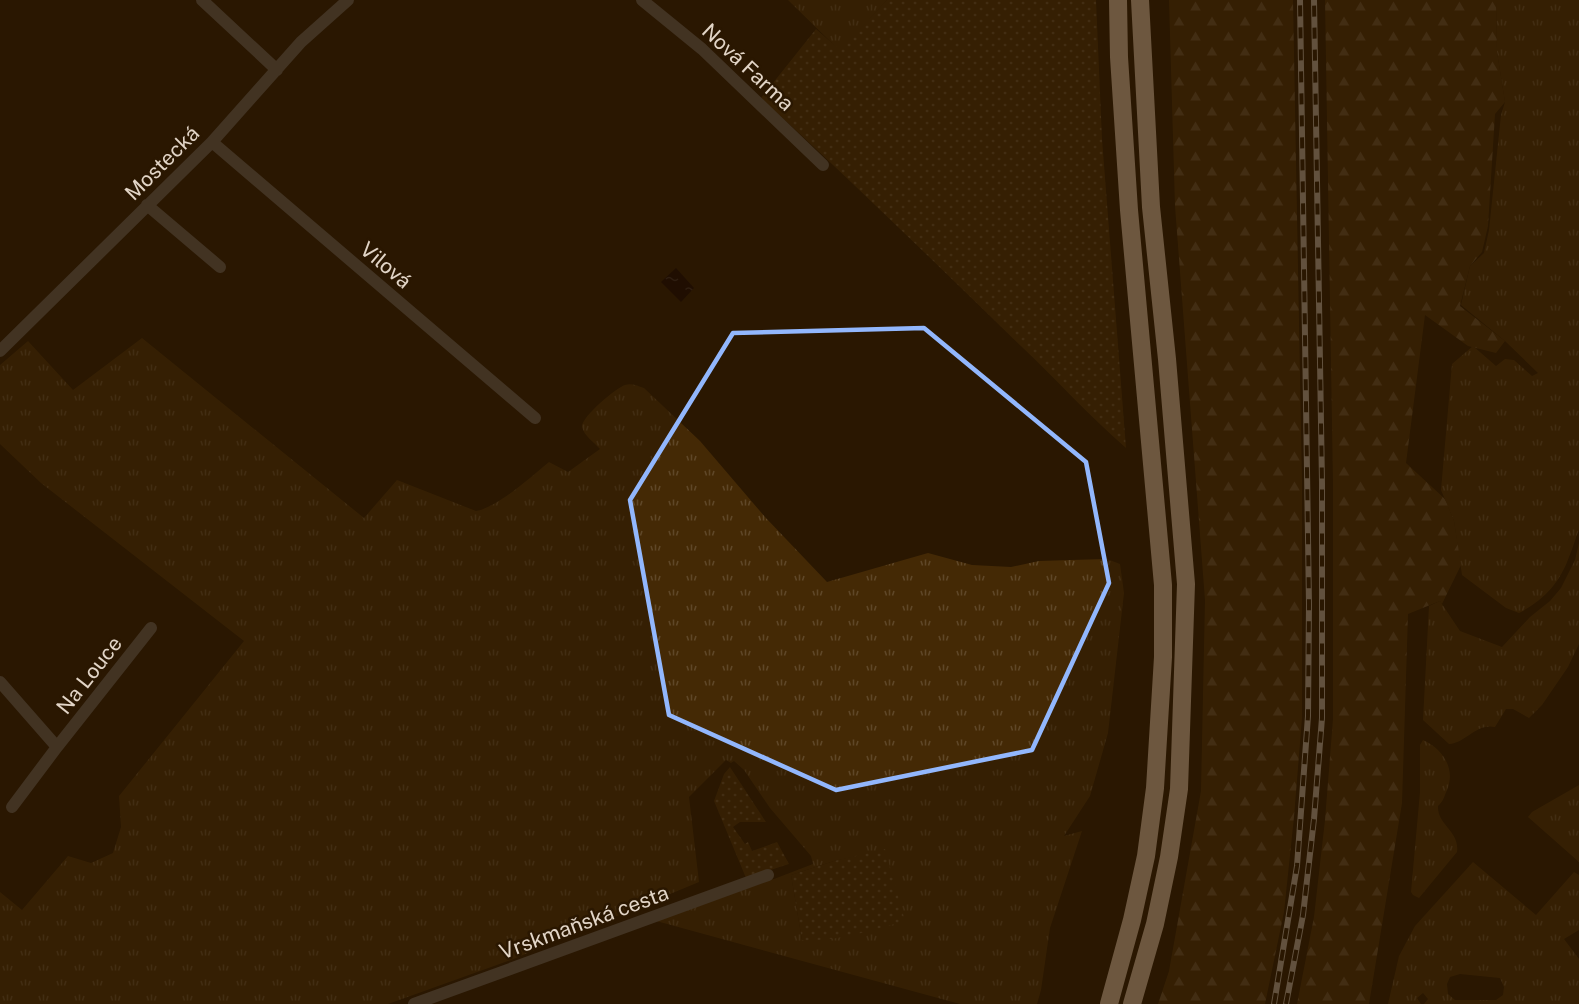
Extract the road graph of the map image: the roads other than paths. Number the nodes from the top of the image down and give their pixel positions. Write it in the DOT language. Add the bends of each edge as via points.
graph roads {
  1 [pos="202,0"];
  2 [pos="348,0"];
  3 [pos="642,0"];
  4 [pos="1118,0"];
  5 [pos="1140,0"];
  6 [pos="277,70"];
  7 [pos="212,142"];
  8 [pos="824,165"];
  9 [pos="147,205"];
  10 [pos="220,267"];
  11 [pos="0,351"];
  12 [pos="536,418"];
  13 [pos="151,628"];
  14 [pos="0,682"];
  15 [pos="57,747"];
  16 [pos="12,807"];
  17 [pos="768,875"];
  18 [pos="414,1004"];
  19 [pos="1109,1004"];
  20 [pos="1132,1004"];
  1 -- 6 [label="street"];
  2 -- 6 [label="street, Mostecká" via="301,42"];
  3 -- 8 [label="street, Nová Farma" via="702,49"];
  4 -- 19 [label="highway" via="1129,210 1163,585 1163,657 1155,788 1146,856"];
  5 -- 20 [label="highway" via="1151,207 1186,584 1179,789 1160,902"];
  6 -- 7 [label="street, Mostecká"];
  7 -- 9 [label="street, Mostecká"];
  7 -- 12 [label="street, Vilová"];
  9 -- 10 [label="street"];
  9 -- 11 [label="street, Mostecká"];
  13 -- 15 [label="street, Na Louce"];
  14 -- 15 [label="street, Na Louce"];
  15 -- 16 [label="street, Na Louce"];
  17 -- 18 [label="street, Vrskmaňská cesta"];
}
